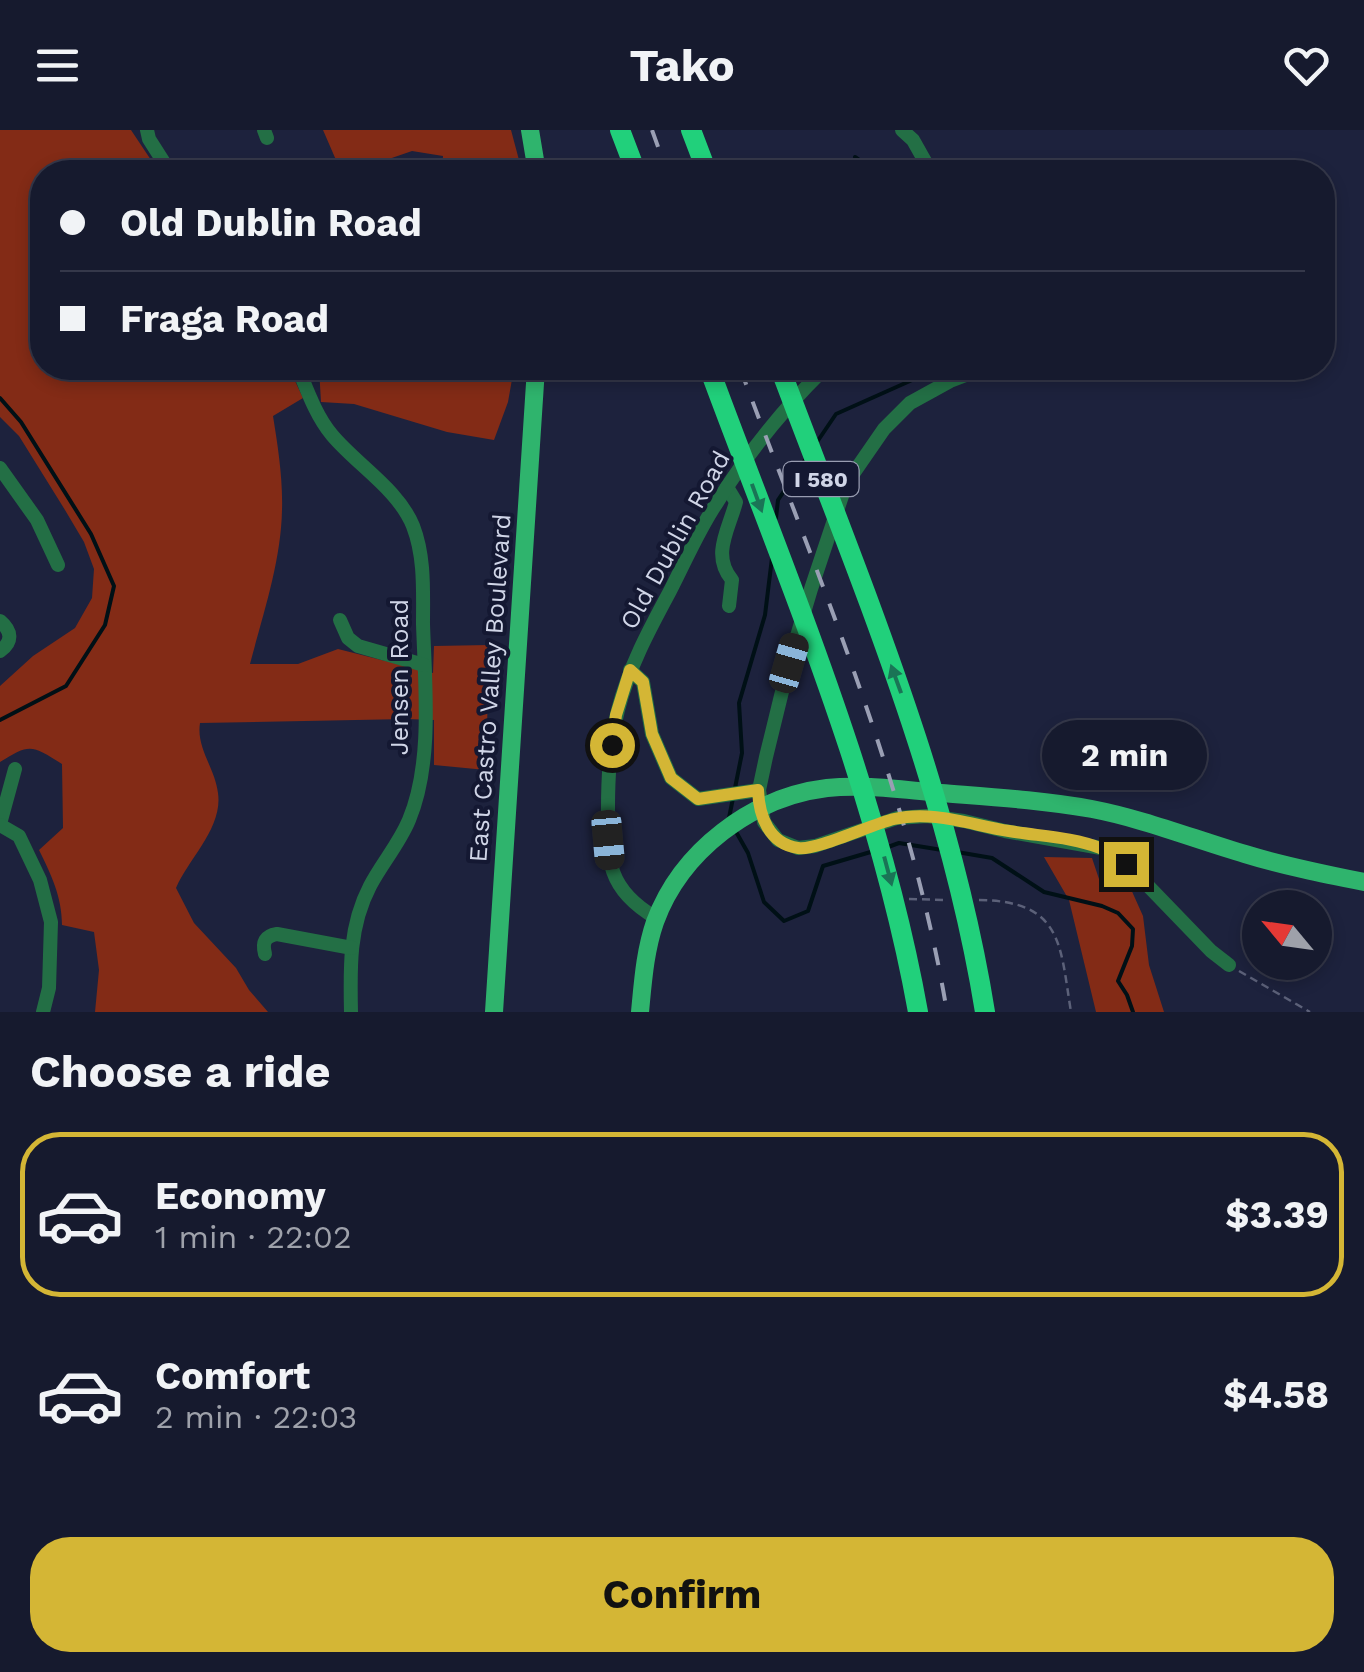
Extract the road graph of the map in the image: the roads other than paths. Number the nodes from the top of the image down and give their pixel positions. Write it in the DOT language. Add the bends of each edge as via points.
graph roads {
  1 [pos="147,130"];
  2 [pos="530,130"];
  3 [pos="620,130"];
  4 [pos="691,130"];
  5 [pos="902,130"];
  6 [pos="162,160"];
  7 [pos="535,160"];
  8 [pos="631,160"];
  9 [pos="702,160"];
  10 [pos="924,160"];
  11 [pos="303,380"];
  12 [pos="535,380"];
  13 [pos="713,380"];
  14 [pos="784,380"];
  15 [pos="815,380"];
  16 [pos="953,380"];
  17 [pos="0,468"];
  18 [pos="727,487"];
  19 [pos="58,565"];
  20 [pos="729,606"];
  21 [pos="340,620"];
  22 [pos="0,621"];
  23 [pos="0,651"];
  24 [pos="424,665"];
  25 [pos="630,670"];
  26 [pos="15,769"];
  27 [pos="758,790"];
  28 [pos="0,824"];
  29 [pos="1364,882"];
  30 [pos="660,912"];
  31 [pos="352,948"];
  32 [pos="265,954"];
  33 [pos="1229,965"];
  34 [pos="43,1012"];
  35 [pos="351,1012"];
  36 [pos="494,1012"];
  37 [pos="640,1012"];
  38 [pos="918,1012"];
  39 [pos="986,1012"];
  1 -- 6 [label="street"];
  2 -- 7 [label="main road"];
  3 -- 8 [label="highway"];
  4 -- 9 [label="highway"];
  5 -- 10 [label="street"];
  11 -- 24 [label="street, Jensen Road" via="330,433 398,501 412,525 422,561"];
  12 -- 36 [label="main road, East Castro Valley Boulevard"];
  13 -- 38 [label="highway, I 580, one-way" via="857,769 886,862"];
  39 -- 14 [label="highway, I 580, one-way" via="927,767"];
  15 -- 18 [label="street, Old Dublin Road"];
  16 -- 27 [label="street" via="910,403 846,484 794,644"];
  17 -- 19 [label="street" via="37,520"];
  18 -- 20 [label="street" via="736,502 722,543 722,569 732,580"];
  18 -- 25 [label="street, Old Dublin Road"];
  21 -- 24 [label="street" via="358,646"];
  22 -- 23 [label="street" via="10,636"];
  24 -- 31 [label="street, Jensen Road" via="418,788 409,820 364,900"];
  25 -- 27 [label="street" via="643,682 652,734 671,778 698,799"];
  25 -- 30 [label="street, Old Dublin Road" via="612,745 610,860 631,901"];
  26 -- 28 [label="street"];
  27 -- 33 [label="street" via="769,831 798,848 897,818 926,816 1101,848 1137,873"];
  28 -- 34 [label="street" via="19,836 51,922"];
  29 -- 30 [label="main road" via="1060,804 827,788 750,813 716,837 685,869"];
  30 -- 37 [label="main road" via="646,956"];
  31 -- 32 [label="street" via="277,934 265,939"];
  31 -- 35 [label="street, Jensen Road"];
}
